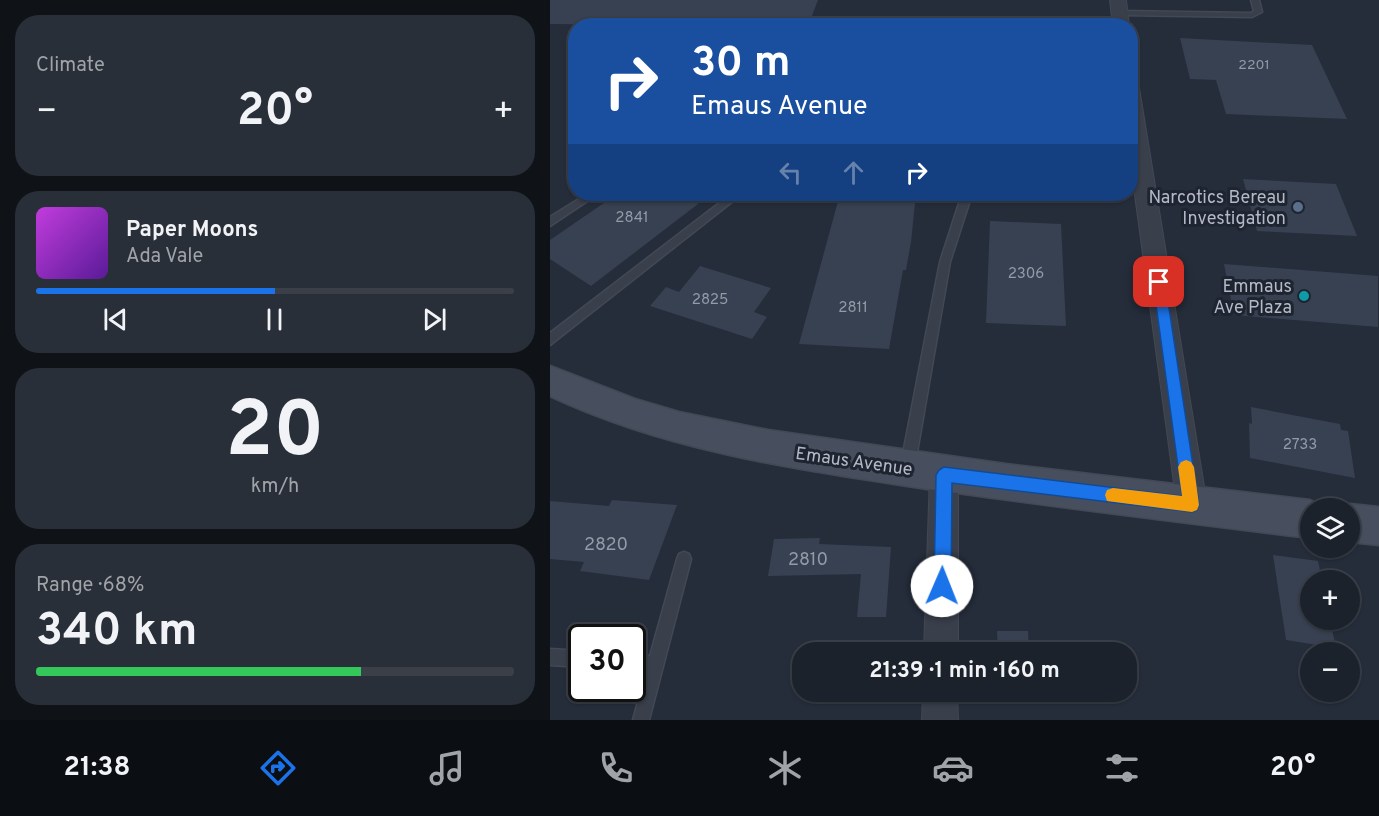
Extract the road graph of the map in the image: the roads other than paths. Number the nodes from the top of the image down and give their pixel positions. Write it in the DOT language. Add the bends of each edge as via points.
graph roads {
  1 [pos="1255,0"];
  2 [pos="1120,13"];
  3 [pos="1138,142"];
  4 [pos="582,201"];
  5 [pos="728,201"];
  6 [pos="965,201"];
  7 [pos="550,222"];
  8 [pos="550,340"];
  9 [pos="550,380"];
  10 [pos="907,468"];
  11 [pos="944,475"];
  12 [pos="1192,505"];
  13 [pos="1300,518"];
  14 [pos="1360,524"];
  15 [pos="1378,526"];
  16 [pos="684,559"];
  17 [pos="941,642"];
  18 [pos="550,657"];
  19 [pos="568,658"];
  20 [pos="646,664"];
  21 [pos="656,665"];
  22 [pos="940,702"];
  23 [pos="642,720"];
  24 [pos="940,720"];
  1 -- 2 [label="lane" via="1258,12 1252,15"];
  3 -- 12 [label="street"];
  4 -- 7 [label="lane"];
  5 -- 8 [label="lane"];
  6 -- 10 [label="lane" via="944,262"];
  9 -- 10 [label="main road, Emaus Avenue" via="652,422 698,434 794,453"];
  10 -- 11 [label="main road, Emaus Avenue"];
  11 -- 12 [label="main road, Emaus Avenue"];
  11 -- 17 [label="street"];
  12 -- 13 [label="main road, Emaus Avenue"];
  14 -- 15 [label="main road"];
  16 -- 21 [label="lane"];
  18 -- 19 [label="lane"];
  20 -- 21 [label="lane"];
  21 -- 23 [label="lane"];
  22 -- 24 [label="street"];
}
